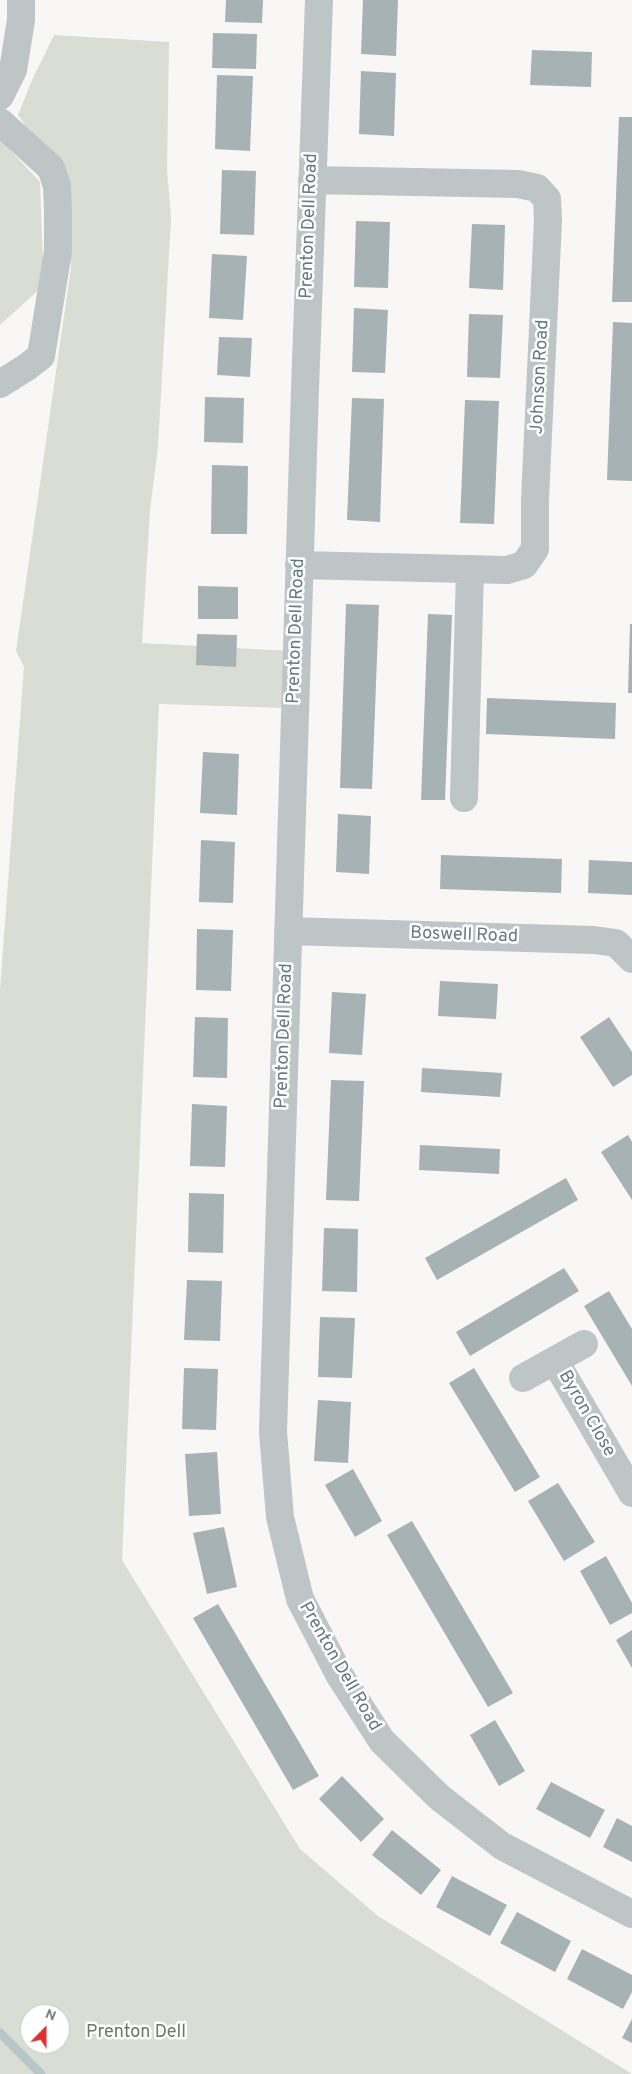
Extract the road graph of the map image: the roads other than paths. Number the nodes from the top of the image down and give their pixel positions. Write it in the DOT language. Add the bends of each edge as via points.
graph roads {
  1 [pos="21,0"];
  2 [pos="319,0"];
  3 [pos="0,96"];
  4 [pos="0,122"];
  5 [pos="312,180"];
  6 [pos="0,384"];
  7 [pos="299,565"];
  8 [pos="470,569"];
  9 [pos="464,798"];
  10 [pos="288,931"];
  11 [pos="632,959"];
  12 [pos="584,1344"];
  13 [pos="555,1360"];
  14 [pos="523,1378"];
  15 [pos="632,1493"];
  16 [pos="632,1914"];
  1 -- 3 [label="street" via="13,70"];
  2 -- 5 [label="street, Prenton Dell Road"];
  4 -- 6 [label="street" via="51,168 57,186 58,213 58,251 41,356"];
  5 -- 7 [label="street, Prenton Dell Road"];
  5 -- 8 [label="street, Johnson Road" via="518,184 537,188 547,199 535,499 536,550 524,565 508,570"];
  7 -- 8 [label="street, Johnson Road"];
  7 -- 10 [label="street, Prenton Dell Road"];
  8 -- 9 [label="street"];
  10 -- 11 [label="street, Boswell Road" via="594,940 616,943"];
  10 -- 16 [label="street, Prenton Dell Road" via="273,1432 280,1517 300,1599 340,1676 382,1742 438,1797 502,1846"];
  12 -- 13 [label="street, Byron Close"];
  13 -- 14 [label="street, Byron Close"];
  13 -- 15 [label="street, Byron Close"];
}
